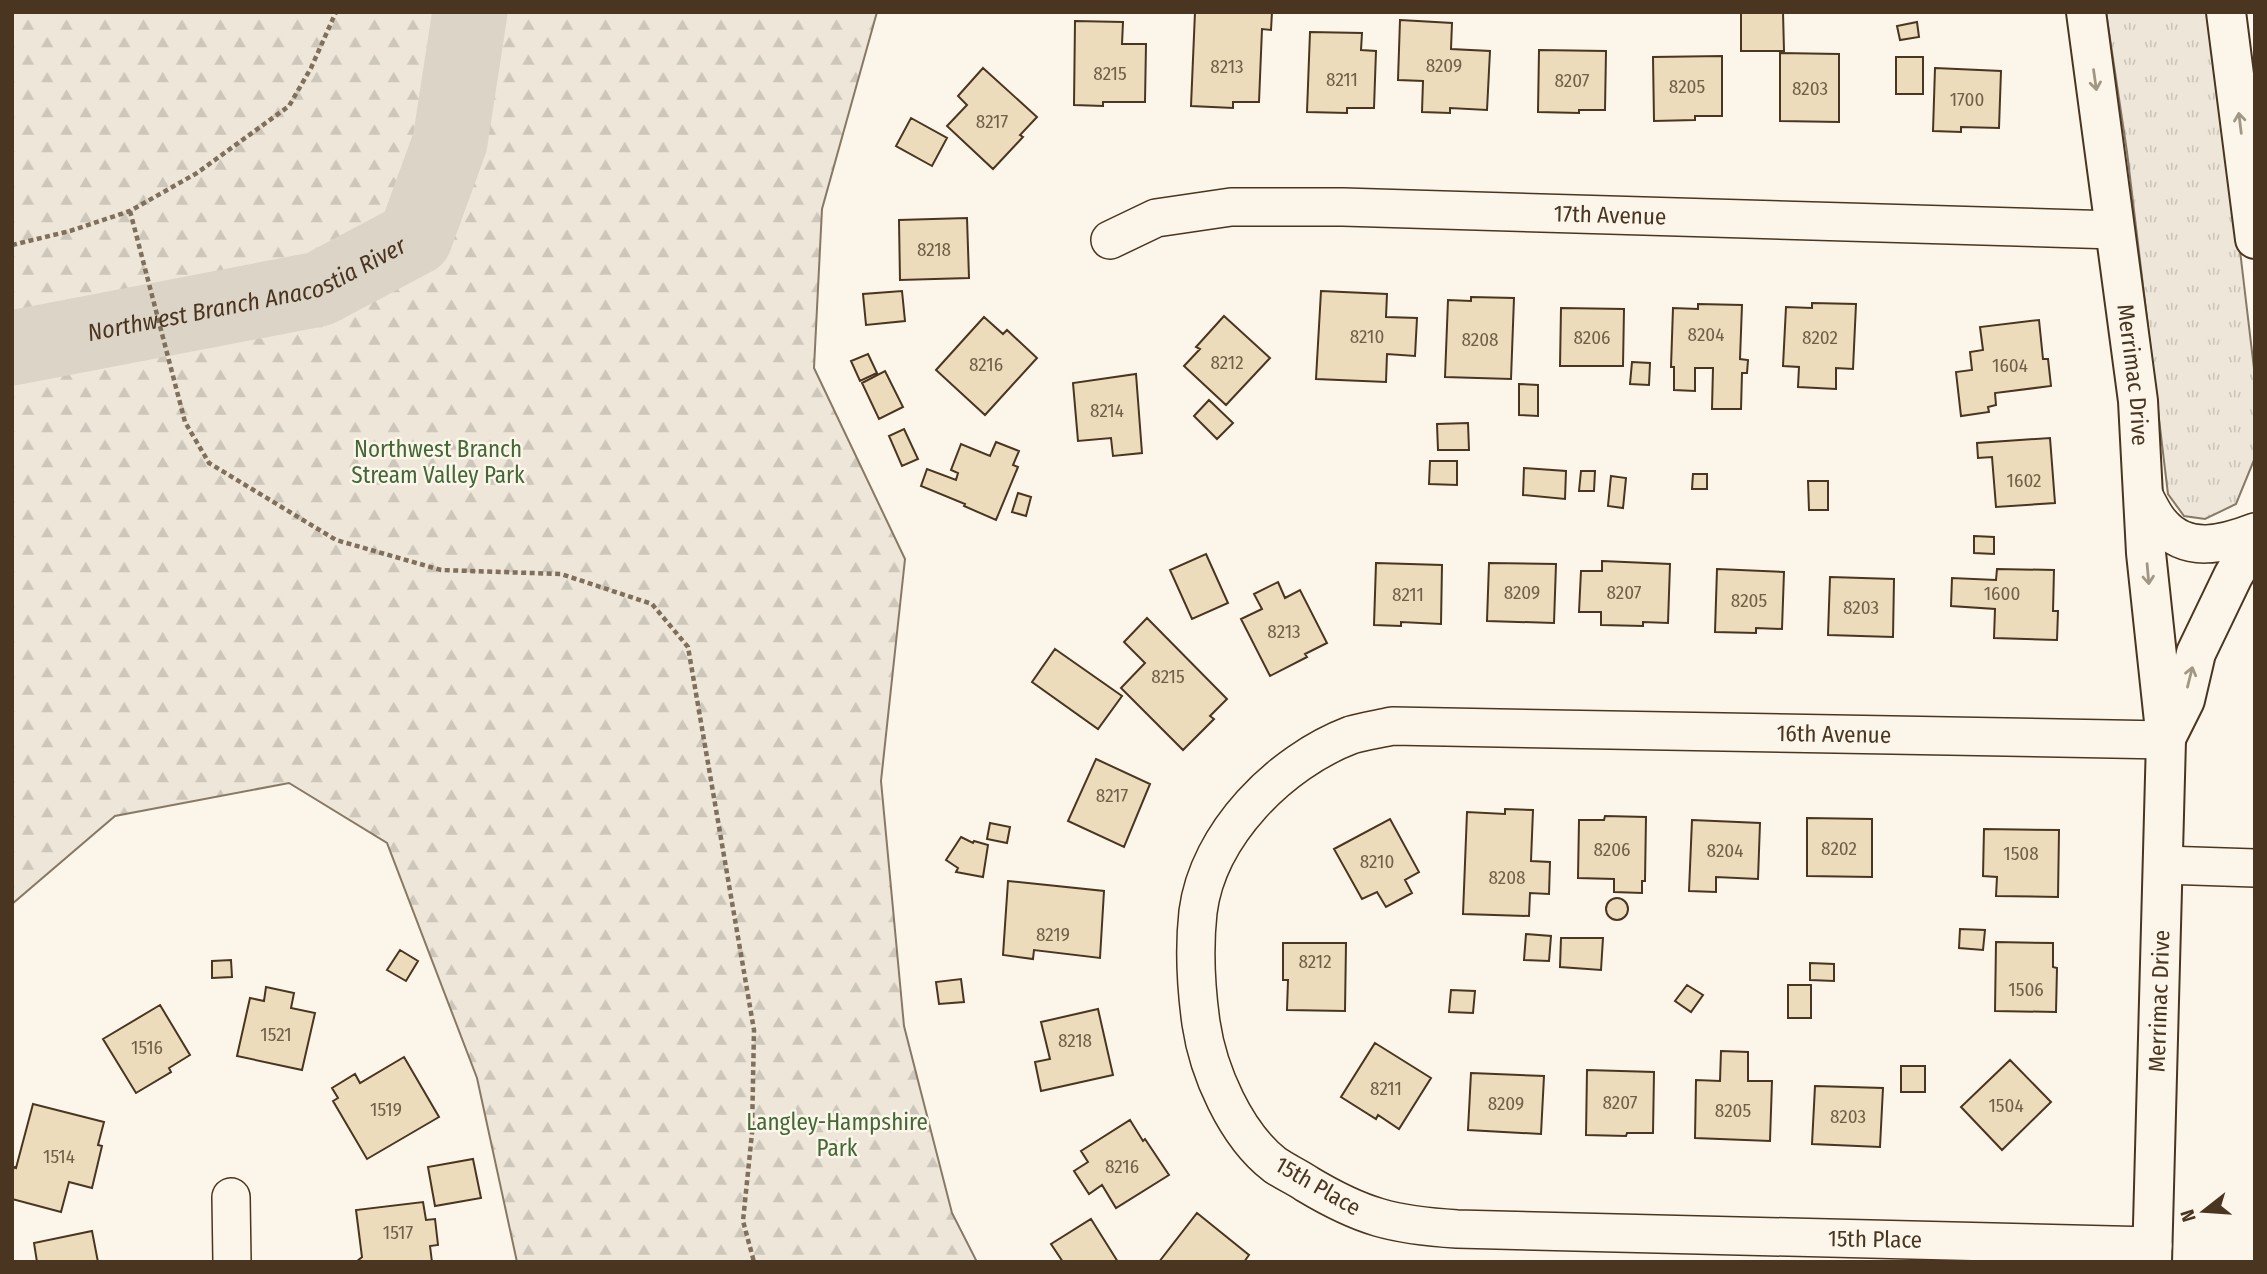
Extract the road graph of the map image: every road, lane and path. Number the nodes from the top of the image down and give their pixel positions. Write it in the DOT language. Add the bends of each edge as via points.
graph roads {
  1 [pos="336,12"];
  2 [pos="2086,12"];
  3 [pos="2226,12"];
  4 [pos="130,211"];
  5 [pos="2115,230"];
  6 [pos="2255,239"];
  7 [pos="1110,240"];
  8 [pos="12,245"];
  9 [pos="2144,496"];
  10 [pos="2255,532"];
  11 [pos="2255,538"];
  12 [pos="1503,727"];
  13 [pos="2165,740"];
  14 [pos="2163,865"];
  15 [pos="2255,867"];
  16 [pos="231,1197"];
  17 [pos="2152,1254"];
  18 [pos="232,1262"];
  19 [pos="754,1262"];
  1 -- 4 [label="path" via="289,106 197,173"];
  2 -- 5 [label="street, Merrimac Drive, one-way"];
  6 -- 3 [label="street, one-way"];
  4 -- 8 [label="path"];
  4 -- 19 [label="path" via="185,422 209,463 336,540 441,570 561,574 652,604 688,647 754,1030 752,1133 743,1221"];
  5 -- 7 [label="street, 17th Avenue" via="1231,207 1156,218"];
  5 -- 9 [label="street, Merrimac Drive" via="2138,401"];
  9 -- 10 [label="street" via="2162,526 2181,540 2214,546"];
  9 -- 13 [label="street, Merrimac Drive, one-way"];
  13 -- 11 [label="street, Merrimac Drive, one-way" via="2185,699 2196,653"];
  12 -- 13 [label="street, 16th Avenue"];
  12 -- 17 [label="street, 15th Place" via="1392,726 1352,735 1301,761 1270,785 1232,830 1211,867 1199,910 1197,953 1204,1046 1241,1128 1274,1164 1340,1204 1410,1226"];
  13 -- 14 [label="street, Merrimac Drive"];
  14 -- 15 [label="street"];
  14 -- 17 [label="street, Merrimac Drive"];
  16 -- 18 [label="street"];
}
